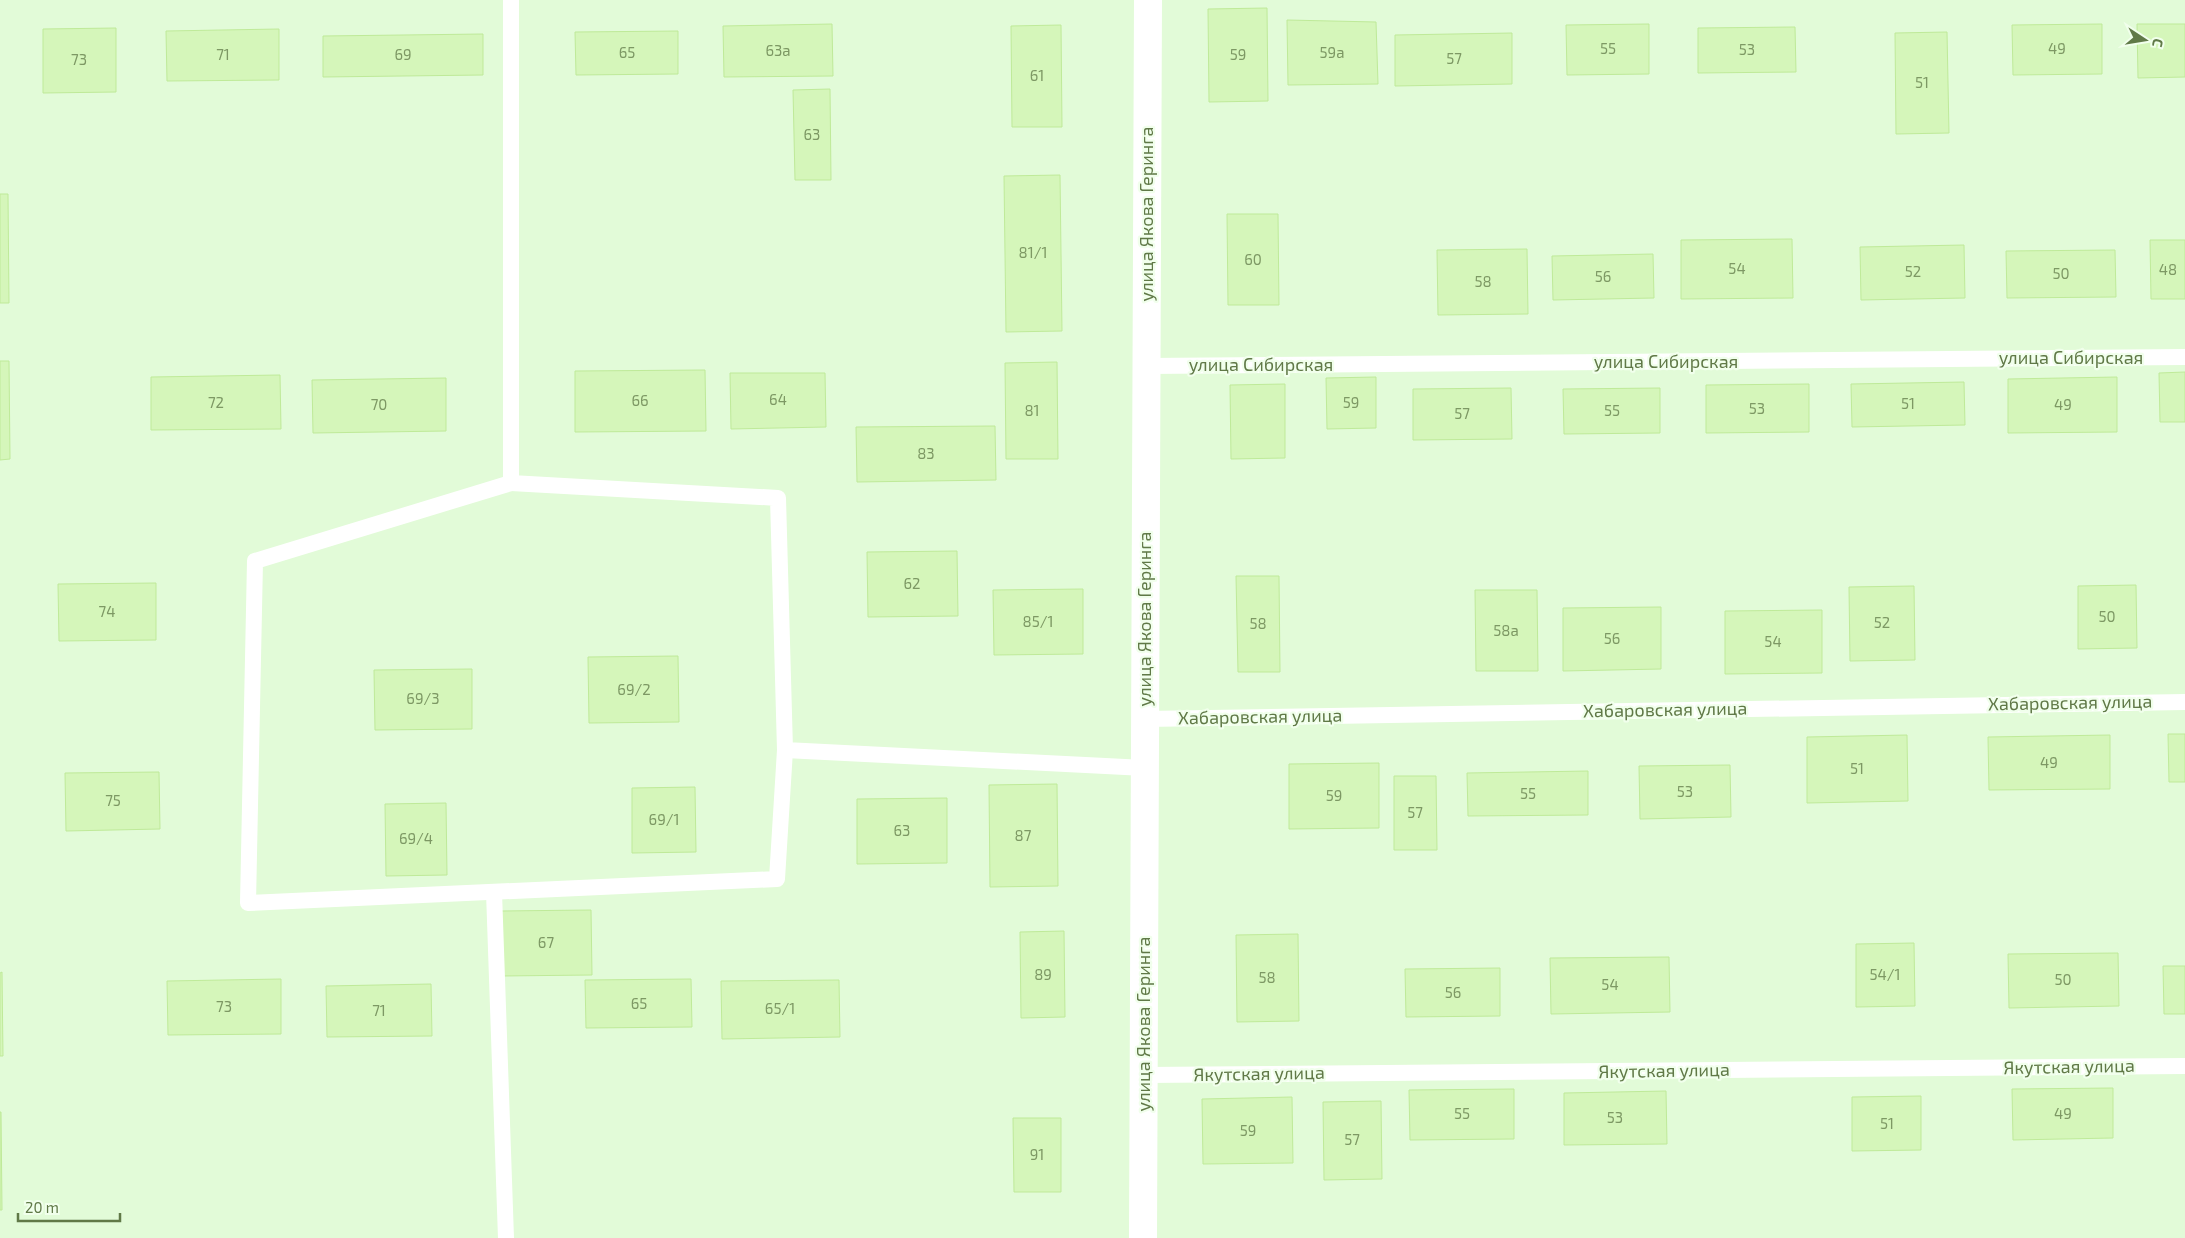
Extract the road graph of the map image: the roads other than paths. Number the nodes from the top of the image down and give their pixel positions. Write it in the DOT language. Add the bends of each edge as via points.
graph roads {
  1 [pos="511,0"];
  2 [pos="1148,0"];
  3 [pos="2185,357"];
  4 [pos="1146,366"];
  5 [pos="511,483"];
  6 [pos="2185,702"];
  7 [pos="1145,719"];
  8 [pos="785,750"];
  9 [pos="1145,768"];
  10 [pos="494,892"];
  11 [pos="2185,1066"];
  12 [pos="1144,1075"];
  13 [pos="506,1238"];
  14 [pos="1143,1238"];
  1 -- 5 [label="lane"];
  2 -- 4 [label="street, улица Якова Геринга"];
  3 -- 4 [label="lane, улица Сибирская"];
  4 -- 7 [label="street, улица Якова Геринга"];
  5 -- 8 [label="lane" via="778,498"];
  5 -- 10 [label="lane" via="255,561 248,903"];
  6 -- 7 [label="lane, Хабаровская улица"];
  7 -- 9 [label="street, улица Якова Геринга"];
  8 -- 9 [label="lane"];
  8 -- 10 [label="lane" via="777,879"];
  9 -- 12 [label="street, улица Якова Геринга"];
  10 -- 13 [label="lane"];
  11 -- 12 [label="lane, Якутская улица"];
  12 -- 14 [label="street, улица Якова Геринга"];
}
